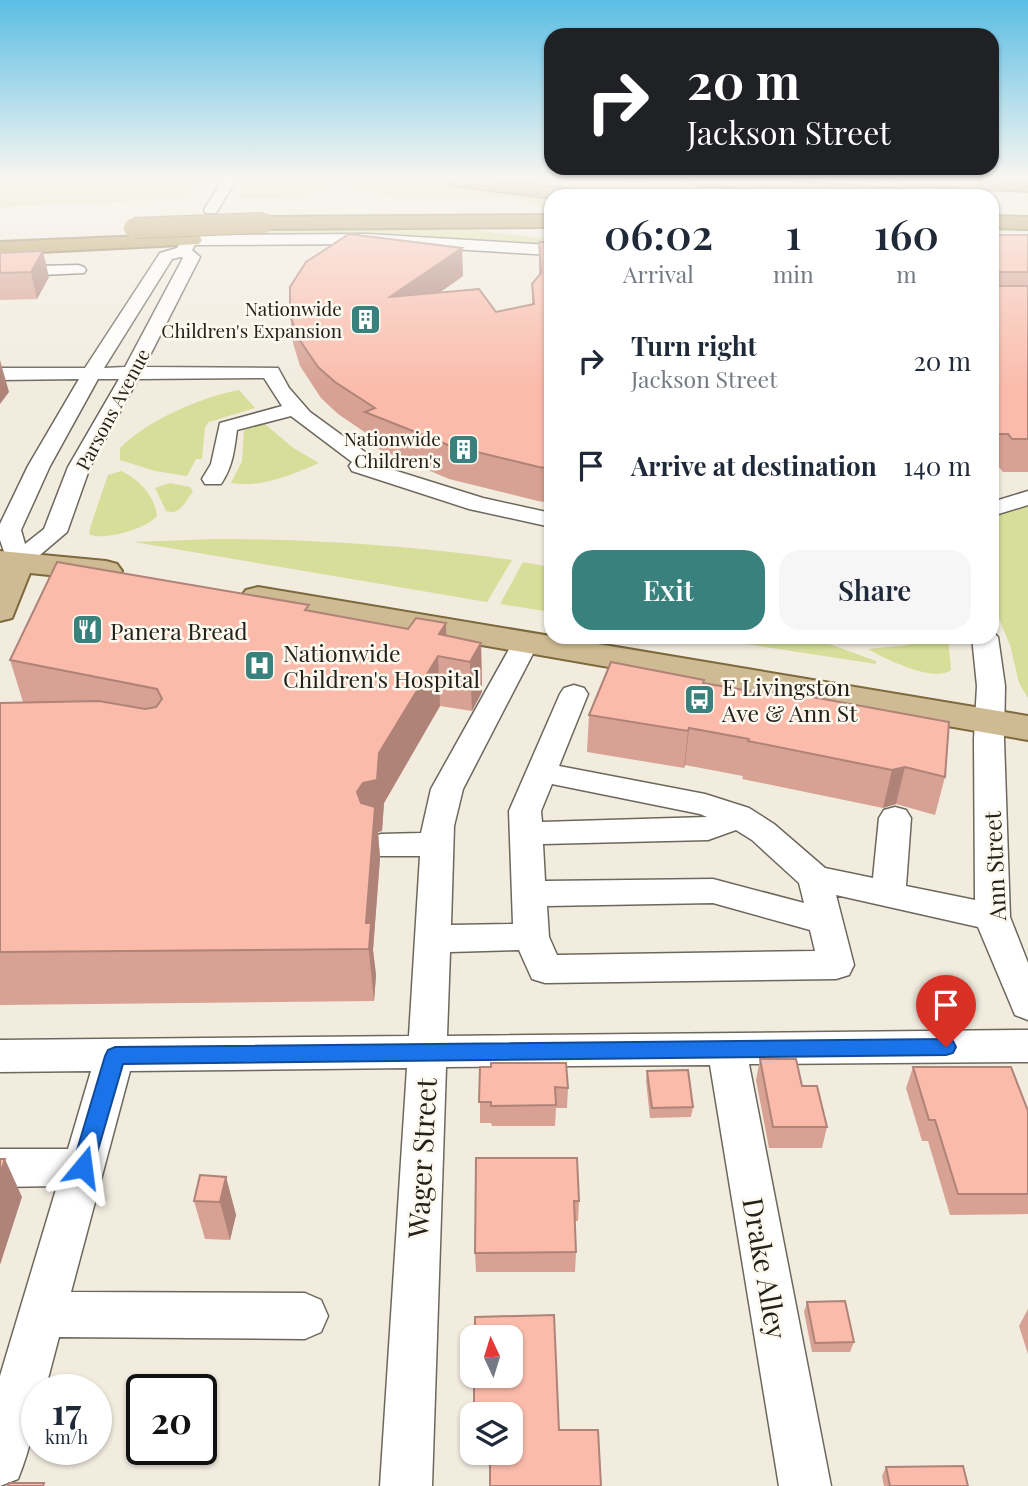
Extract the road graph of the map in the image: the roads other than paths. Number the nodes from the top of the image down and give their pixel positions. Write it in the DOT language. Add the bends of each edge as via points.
graph roads {
  1 [pos="176,249"];
  2 [pos="192,249"];
  3 [pos="78,270"];
  4 [pos="0,272"];
  5 [pos="92,373"];
  6 [pos="132,373"];
  7 [pos="0,374"];
  8 [pos="266,397"];
  9 [pos="213,479"];
  10 [pos="1028,490"];
  11 [pos="999,492"];
  12 [pos="1028,498"];
  13 [pos="999,507"];
  14 [pos="544,518"];
  15 [pos="9,561"];
  16 [pos="129,575"];
  17 [pos="222,591"];
  18 [pos="0,611"];
  19 [pos="526,642"];
  20 [pos="986,644"];
  21 [pos="574,694"];
  22 [pos="990,722"];
  23 [pos="1028,728"];
  24 [pos="542,772"];
  25 [pos="738,816"];
  26 [pos="895,818"];
  27 [pos="526,833"];
  28 [pos="437,844"];
  29 [pos="381,845"];
  30 [pos="815,878"];
  31 [pos="529,894"];
  32 [pos="888,895"];
  33 [pos="993,917"];
  34 [pos="825,921"];
  35 [pos="531,937"];
  36 [pos="432,939"];
  37 [pos="1028,1005"];
  38 [pos="1028,1046"];
  39 [pos="727,1049"];
  40 [pos="426,1052"];
  41 [pos="0,1056"];
  42 [pos="115,1056"];
  43 [pos="83,1167"];
  44 [pos="0,1168"];
  45 [pos="42,1314"];
  46 [pos="305,1316"];
  47 [pos="0,1461"];
  48 [pos="406,1486"];
  49 [pos="805,1486"];
  1 -- 5 [label="street, Parsons Avenue" via="166,256"];
  2 -- 6 [label="street, Parsons Avenue"];
  3 -- 4 [label="street"];
  5 -- 6 [label="street"];
  5 -- 7 [label="street"];
  5 -- 15 [label="street, Parsons Avenue" via="9,530"];
  6 -- 8 [label="street"];
  6 -- 15 [label="street, Parsons Avenue" via="79,467 55,532"];
  8 -- 8 [label="street" via="276,386 271,372"];
  8 -- 9 [label="street" via="227,428 222,464"];
  8 -- 14 [label="street" via="316,447 338,460 477,504"];
  10 -- 11 [label="street"];
  12 -- 13 [label="street"];
  15 -- 16 [label="main road"];
  15 -- 18 [label="main road"];
  17 -- 19 [label="main road"];
  19 -- 22 [label="main road"];
  19 -- 28 [label="street, Wager Street" via="447,789"];
  20 -- 22 [label="street, Ann Street"];
  21 -- 24 [label="street"];
  22 -- 23 [label="main road"];
  22 -- 33 [label="street, Ann Street"];
  24 -- 25 [label="street" via="705,805"];
  24 -- 27 [label="street" via="525,811"];
  25 -- 27 [label="street" via="708,829"];
  25 -- 30 [label="street"];
  26 -- 32 [label="street"];
  27 -- 31 [label="street"];
  28 -- 29 [label="street"];
  28 -- 36 [label="street, Wager Street"];
  30 -- 32 [label="street"];
  30 -- 34 [label="street"];
  31 -- 34 [label="street" via="713,891"];
  31 -- 35 [label="street"];
  32 -- 33 [label="street"];
  33 -- 37 [label="street, Ann Street"];
  34 -- 35 [label="street" via="836,965 545,970"];
  35 -- 36 [label="street"];
  36 -- 40 [label="street, Wager Street"];
  38 -- 39 [label="street"];
  39 -- 40 [label="street"];
  39 -- 49 [label="street, Drake Alley"];
  40 -- 42 [label="street"];
  40 -- 48 [label="street, Wager Street"];
  41 -- 42 [label="street"];
  42 -- 43 [label="street"];
  43 -- 44 [label="street"];
  43 -- 45 [label="street"];
  45 -- 46 [label="street"];
  45 -- 47 [label="street"];
}
